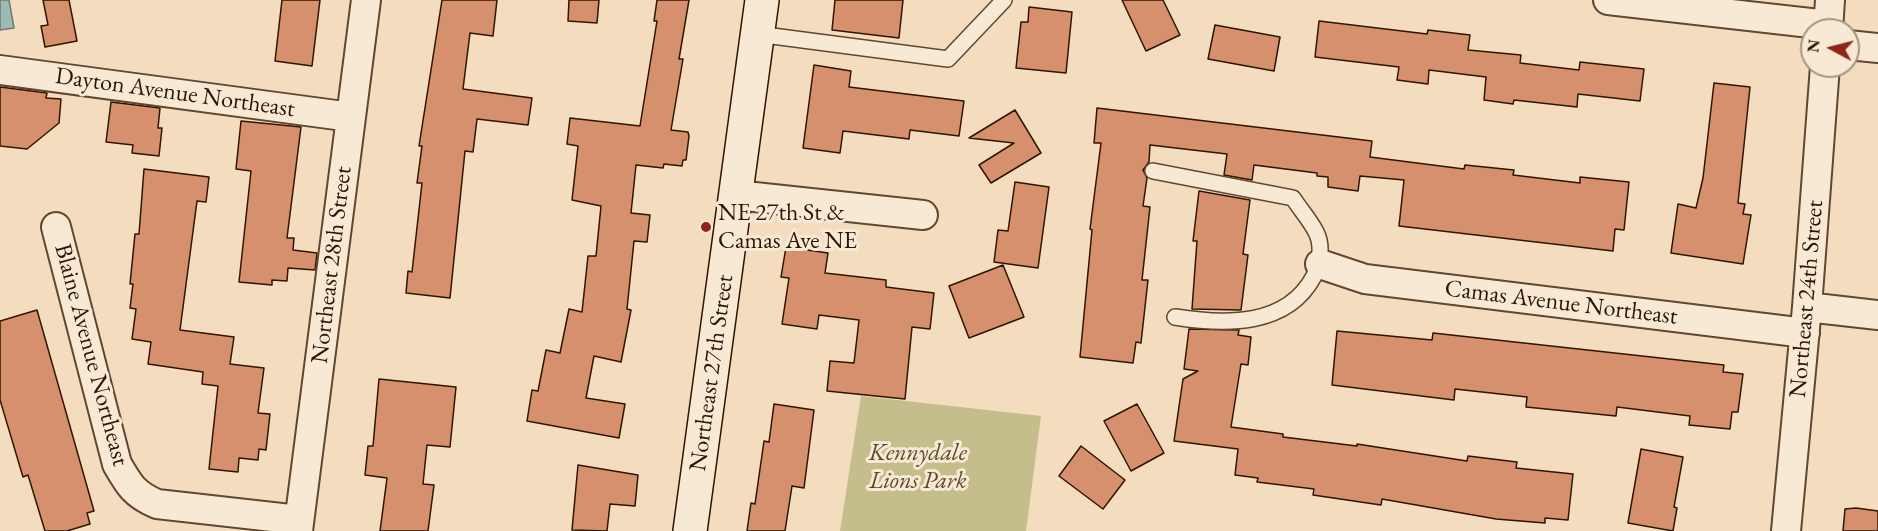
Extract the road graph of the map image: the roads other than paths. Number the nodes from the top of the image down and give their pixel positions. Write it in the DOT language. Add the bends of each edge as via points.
graph roads {
  1 [pos="366,0"];
  2 [pos="762,0"];
  3 [pos="1004,0"];
  4 [pos="1608,0"];
  5 [pos="1829,18"];
  6 [pos="757,34"];
  7 [pos="1860,46"];
  8 [pos="1878,48"];
  9 [pos="0,70"];
  10 [pos="1824,78"];
  11 [pos="351,117"];
  12 [pos="1153,171"];
  13 [pos="736,195"];
  14 [pos="923,215"];
  15 [pos="56,227"];
  16 [pos="1320,264"];
  17 [pos="1878,315"];
  18 [pos="1175,317"];
  19 [pos="1806,320"];
  20 [pos="299,526"];
  21 [pos="690,531"];
  22 [pos="1786,531"];
  1 -- 11 [label="street, Northeast 28th Street"];
  2 -- 6 [label="street, Northeast 27th Street"];
  3 -- 6 [label="lane" via="948,59"];
  4 -- 5 [label="street"];
  6 -- 13 [label="street, Northeast 27th Street"];
  7 -- 8 [label="street"];
  9 -- 11 [label="street, Dayton Avenue Northeast"];
  10 -- 19 [label="street, Northeast 24th Street"];
  11 -- 20 [label="street, Northeast 28th Street"];
  12 -- 16 [label="lane" via="1293,198 1317,234"];
  13 -- 14 [label="street"];
  13 -- 21 [label="street, Northeast 27th Street"];
  15 -- 20 [label="street, Blaine Avenue Northeast" via="117,464 128,484 140,496 157,504"];
  16 -- 18 [label="lane" via="1294,303 1273,314 1248,321"];
  16 -- 19 [label="street, Camas Avenue Northeast" via="1365,279"];
  17 -- 19 [label="street, Camas Avenue Northeast"];
  19 -- 22 [label="street, Northeast 24th Street"];
}
